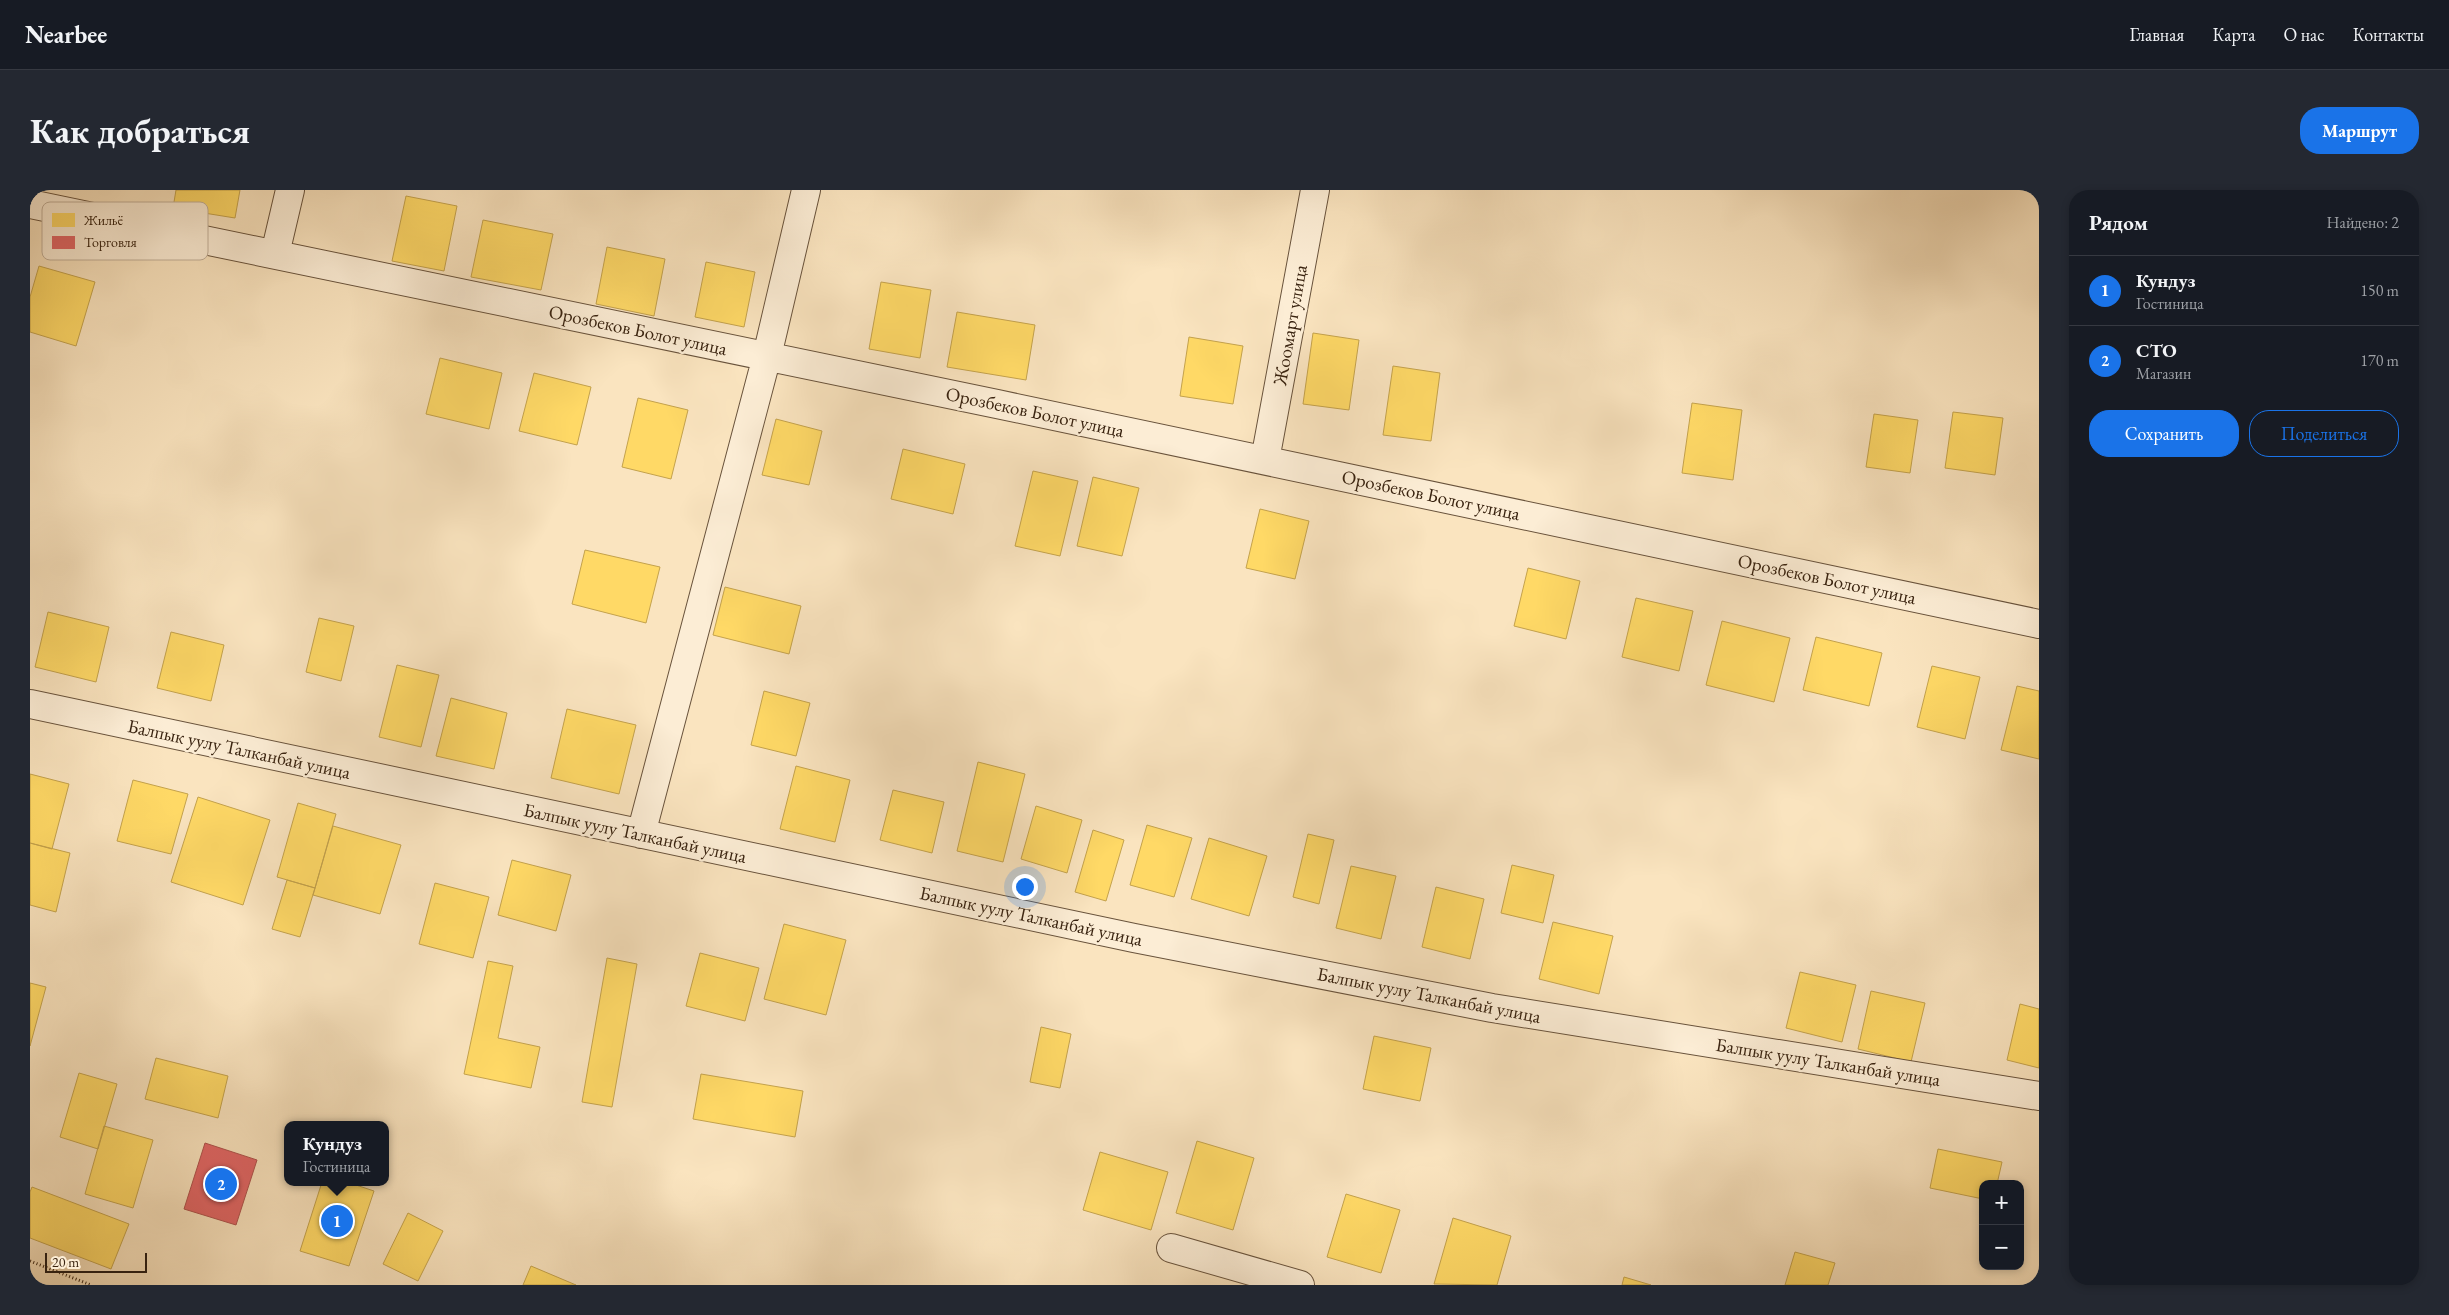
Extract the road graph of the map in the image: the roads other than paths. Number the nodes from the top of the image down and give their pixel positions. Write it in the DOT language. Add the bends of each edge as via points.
graph roads {
  1 [pos="290,190"];
  2 [pos="806,190"];
  3 [pos="1315,190"];
  4 [pos="208,240"];
  5 [pos="275,254"];
  6 [pos="766,356"];
  7 [pos="1265,460"];
  8 [pos="2039,624"];
  9 [pos="30,704"];
  10 [pos="641,834"];
  11 [pos="2039,1096"];
  12 [pos="1171,1248"];
  13 [pos="1300,1285"];
  1 -- 5 [label="street"];
  2 -- 6 [label="street"];
  3 -- 7 [label="street, Жоомарт улица"];
  4 -- 5 [label="street, Орозбеков Болот улица"];
  5 -- 6 [label="street, Орозбеков Болот улица"];
  6 -- 7 [label="street, Орозбеков Болот улица"];
  6 -- 10 [label="street"];
  7 -- 8 [label="street, Орозбеков Болот улица"];
  9 -- 10 [label="street, Балпык уулу Талканбай улица"];
  10 -- 11 [label="street, Балпык уулу Талканбай улица" via="1134,938 1492,1008"];
  12 -- 13 [label="street"];
}
